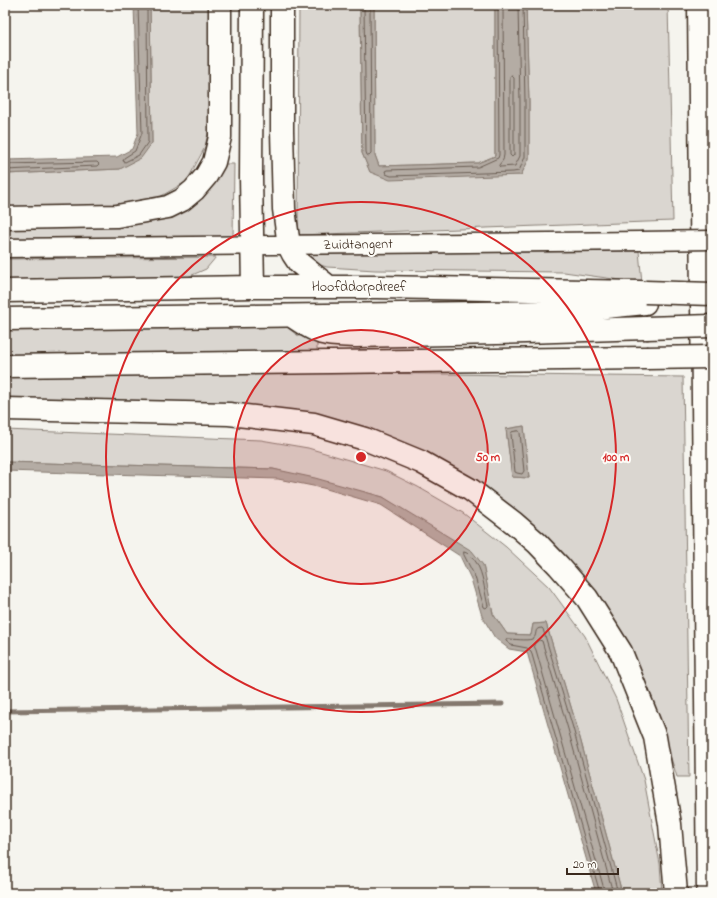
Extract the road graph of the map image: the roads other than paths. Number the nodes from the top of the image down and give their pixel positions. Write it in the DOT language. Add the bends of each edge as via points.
graph roads {
  1 [pos="220,5"];
  2 [pos="252,5"];
  3 [pos="282,5"];
  4 [pos="699,5"];
  5 [pos="5,218"];
  6 [pos="712,240"];
  7 [pos="252,245"];
  8 [pos="289,246"];
  9 [pos="5,248"];
  10 [pos="253,287"];
  11 [pos="329,287"];
  12 [pos="5,291"];
  13 [pos="712,294"];
  14 [pos="645,298"];
  15 [pos="712,300"];
  16 [pos="292,315"];
  17 [pos="196,316"];
  18 [pos="5,319"];
  19 [pos="712,326"];
  20 [pos="712,357"];
  21 [pos="5,366"];
  22 [pos="5,409"];
  23 [pos="676,893"];
  24 [pos="708,893"];
  1 -- 5 [label="highway" via="220,137 214,162 194,190 168,207 117,216"];
  2 -- 7 [label="highway"];
  3 -- 8 [label="highway" via="284,209"];
  4 -- 24 [label="highway"];
  6 -- 8 [label="lane, Zuidtangent, bridge"];
  7 -- 8 [label="lane, Zuidtangent"];
  7 -- 9 [label="lane, Zuidtangent"];
  7 -- 10 [label="highway"];
  8 -- 11 [label="highway" via="299,263"];
  10 -- 11 [label="highway, Hoofddorpdreef"];
  10 -- 12 [label="highway, Hoofddorpdreef"];
  10 -- 16 [label="highway"];
  10 -- 17 [label="highway"];
  11 -- 14 [label="highway, Hoofddorpdreef"];
  13 -- 14 [label="highway, Hoofddorpdreef, bridge"];
  14 -- 15 [label="highway, Hoofddorpdreef"];
  14 -- 16 [label="highway, Hoofddorpdreef" via="556,312"];
  16 -- 17 [label="highway, Hoofddorpdreef"];
  16 -- 19 [label="highway, bridge" via="322,333 356,336"];
  17 -- 18 [label="highway, Hoofddorpdreef"];
  20 -- 21 [label="highway, bridge"];
  22 -- 23 [label="highway" via="229,414 314,424 366,439 421,462 471,490 514,523 559,566 586,598 621,652 655,737 670,824"];
}
